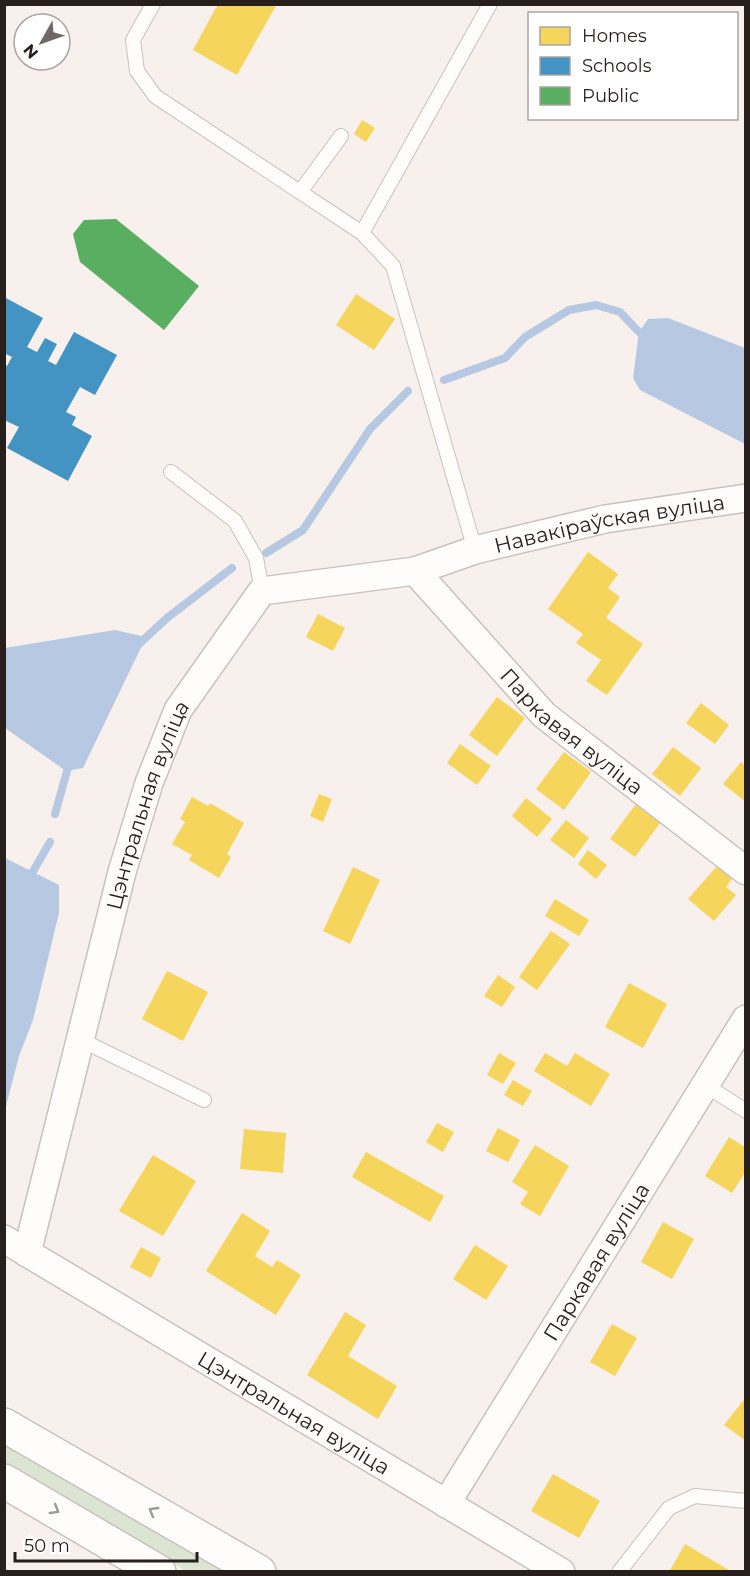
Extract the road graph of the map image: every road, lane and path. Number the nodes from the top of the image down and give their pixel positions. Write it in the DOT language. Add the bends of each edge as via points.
graph roads {
  1 [pos="153,4"];
  2 [pos="490,4"];
  3 [pos="341,136"];
  4 [pos="300,192"];
  5 [pos="362,233"];
  6 [pos="171,472"];
  7 [pos="746,498"];
  8 [pos="475,550"];
  9 [pos="416,571"];
  10 [pos="262,591"];
  11 [pos="746,871"];
  12 [pos="746,1019"];
  13 [pos="81,1040"];
  14 [pos="705,1085"];
  15 [pos="204,1100"];
  16 [pos="746,1111"];
  17 [pos="4,1239"];
  18 [pos="27,1253"];
  19 [pos="4,1425"];
  20 [pos="4,1481"];
  21 [pos="746,1501"];
  22 [pos="446,1504"];
  23 [pos="159,1572"];
  24 [pos="259,1572"];
  25 [pos="561,1572"];
  26 [pos="619,1572"];
  1 -- 4 [label="lane" via="133,40 137,71 155,96"];
  2 -- 5 [label="lane"];
  3 -- 4 [label="lane"];
  4 -- 5 [label="lane"];
  5 -- 8 [label="lane" via="393,266"];
  6 -- 10 [label="lane" via="235,521 256,558"];
  7 -- 8 [label="street, Навакіраўская вуліца" via="605,519"];
  8 -- 9 [label="street"];
  9 -- 10 [label="street"];
  9 -- 11 [label="street, Паркавая вуліца" via="544,715"];
  10 -- 13 [label="street, Цэнтральная вуліца" via="178,710 149,783 122,872"];
  12 -- 14 [label="street, Паркавая вуліца"];
  13 -- 15 [label="lane"];
  13 -- 18 [label="street, Цэнтральная вуліца"];
  14 -- 16 [label="lane"];
  14 -- 22 [label="street, Паркавая вуліца"];
  17 -- 18 [label="street, Цэнтральная вуліца"];
  18 -- 22 [label="street, Цэнтральная вуліца"];
  24 -- 19 [label="main road, one-way"];
  20 -- 23 [label="main road, one-way"];
  21 -- 26 [label="lane" via="694,1496 669,1508"];
  22 -- 25 [label="street, Цэнтральная вуліца"];
}
